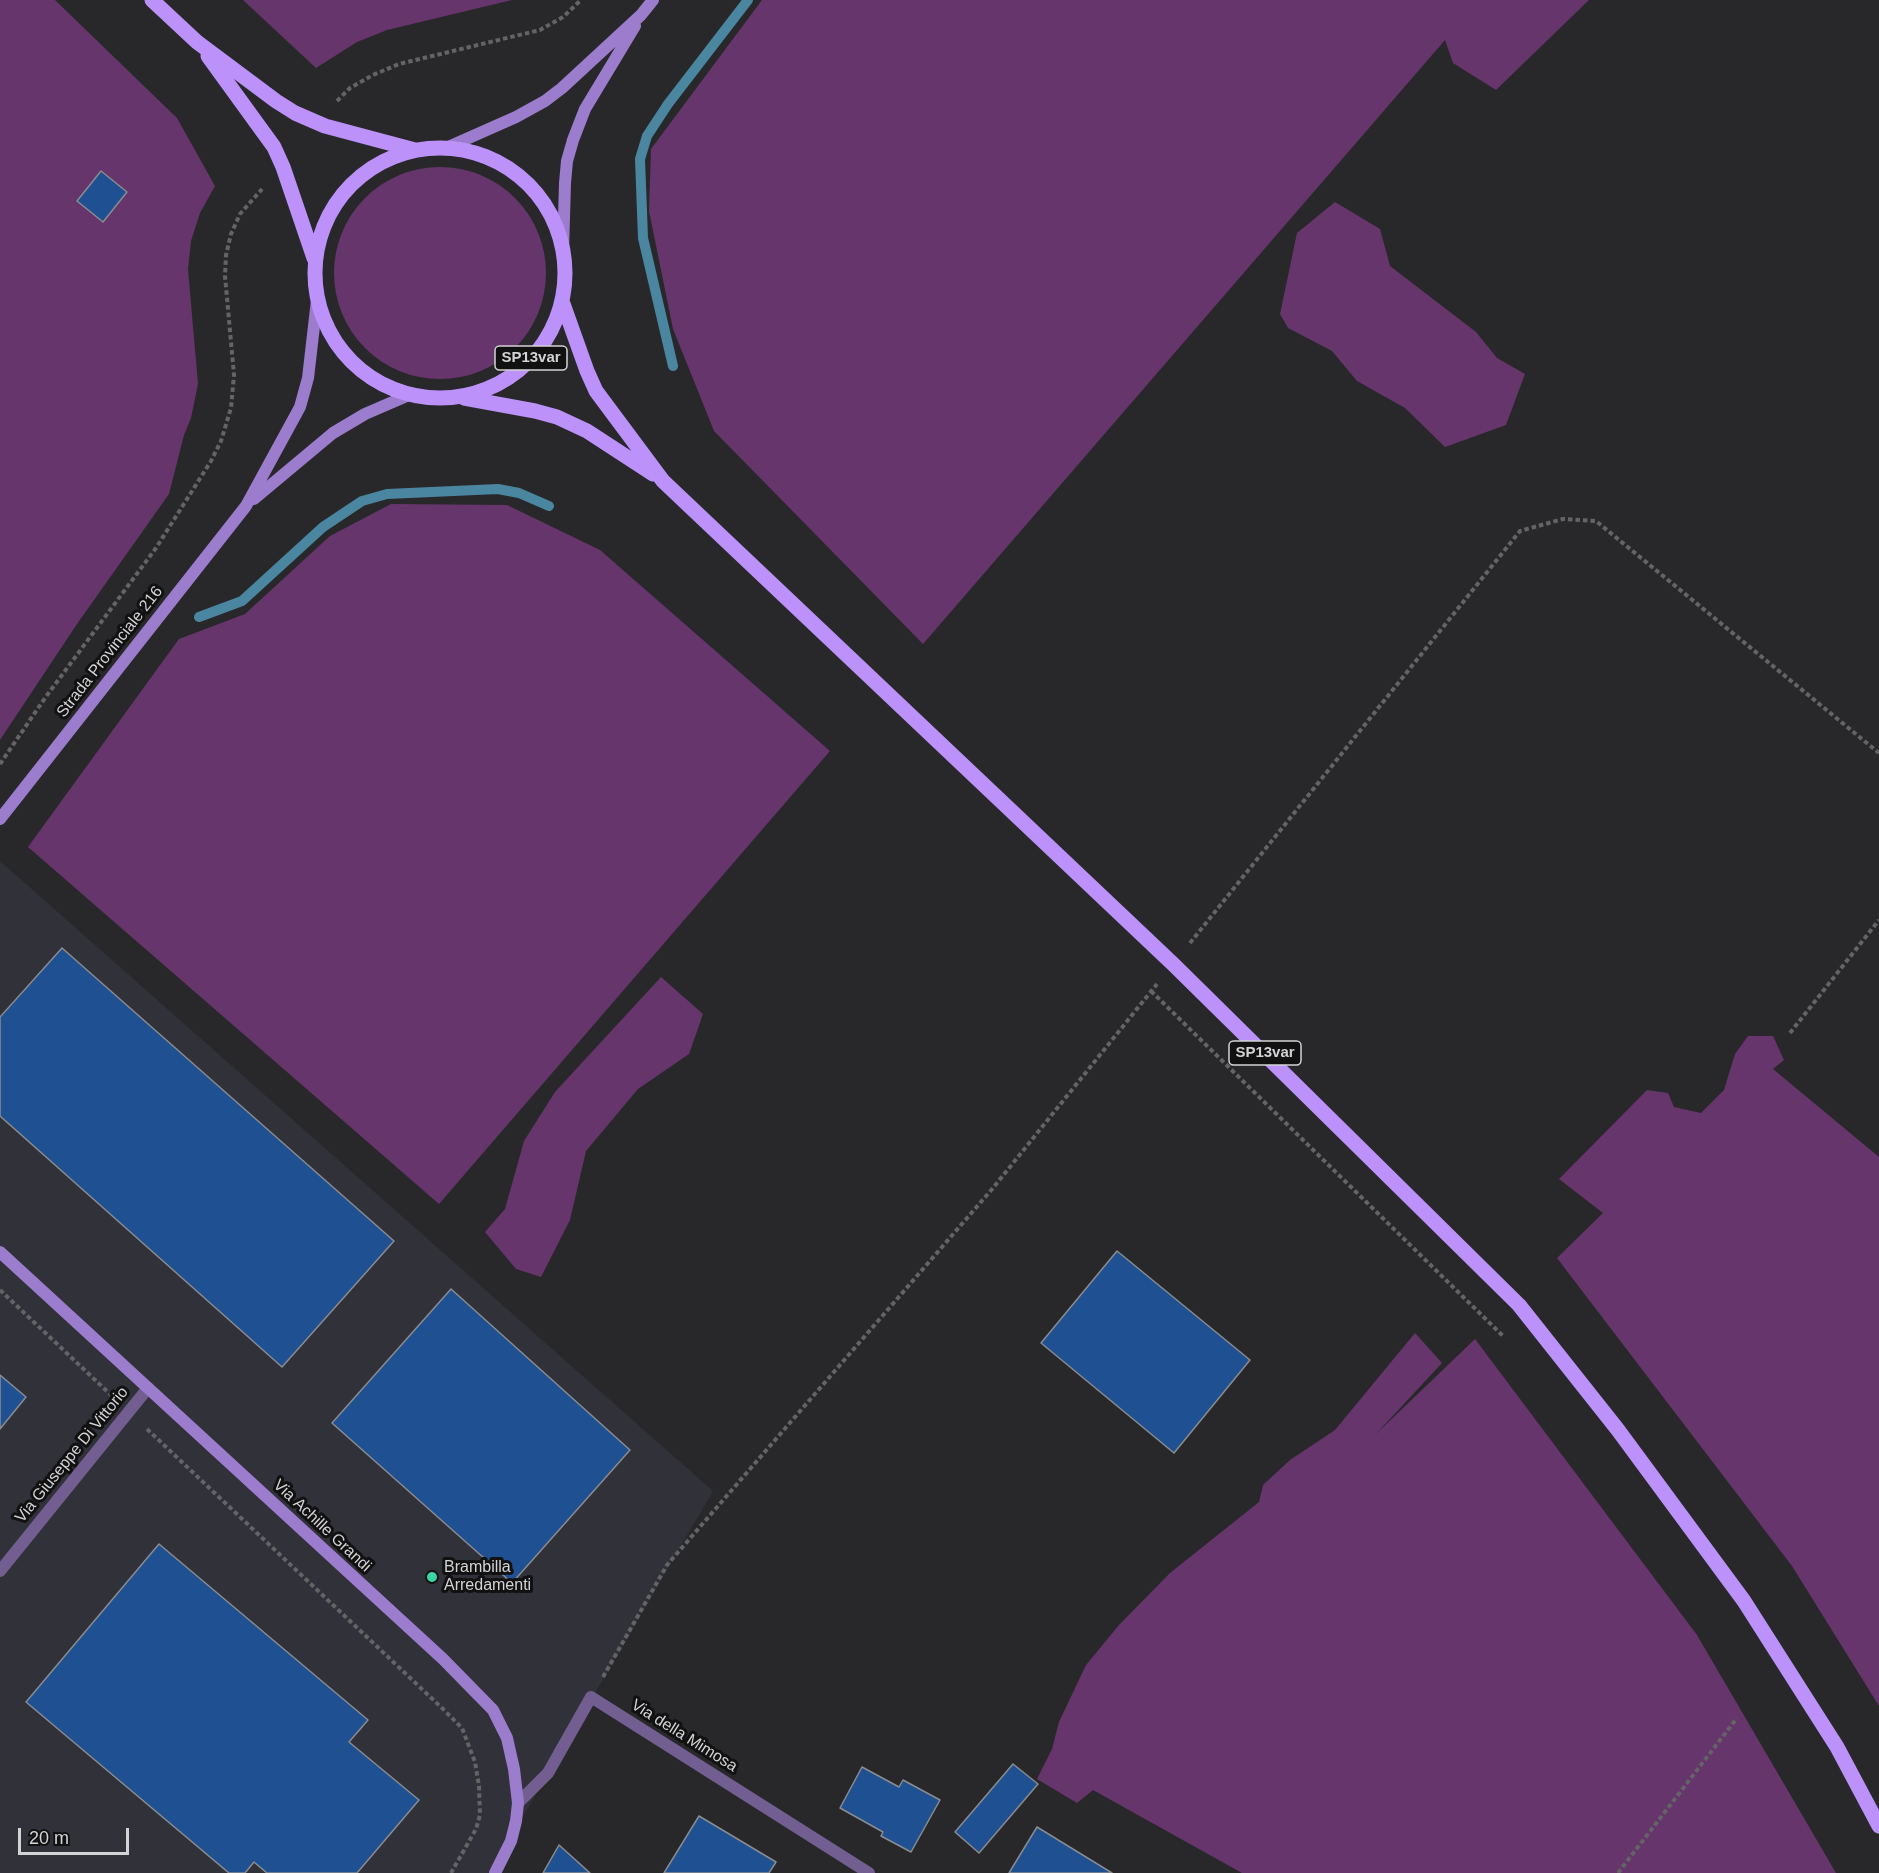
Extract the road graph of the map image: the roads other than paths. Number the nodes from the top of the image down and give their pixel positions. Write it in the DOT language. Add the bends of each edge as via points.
graph roads {
  1 [pos="152,0"];
  2 [pos="653,0"];
  3 [pos="641,15"];
  4 [pos="197,42"];
  5 [pos="446,148"];
  6 [pos="416,150"];
  7 [pos="563,252"];
  8 [pos="315,260"];
  9 [pos="317,300"];
  10 [pos="562,301"];
  11 [pos="409,395"];
  12 [pos="458,397"];
  13 [pos="663,481"];
  14 [pos="246,506"];
  15 [pos="0,819"];
  16 [pos="0,1252"];
  17 [pos="148,1388"];
  18 [pos="0,1571"];
  19 [pos="518,1803"];
  20 [pos="1879,1826"];
  21 [pos="495,1873"];
  22 [pos="869,1873"];
  1 -- 4 [label="main road, SP13var"];
  2 -- 3 [label="street"];
  3 -- 5 [label="street" via="545,102"];
  3 -- 7 [label="street" via="585,109 573,140 565,183"];
  4 -- 6 [label="main road, SP13var" via="294,113"];
  4 -- 8 [label="main road, SP13var" via="262,129 284,167"];
  5 -- 6 [label="main road, SP13var"];
  5 -- 7 [label="main road, SP13var" via="484,156 526,182 550,214"];
  6 -- 8 [label="main road, SP13var" via="379,164 348,188 326,222"];
  7 -- 10 [label="main road, SP13var"];
  8 -- 9 [label="main road, SP13var"];
  9 -- 11 [label="main road, SP13var" via="326,328 349,360 381,384"];
  9 -- 14 [label="street, Strada Provinciale 216" via="308,378 300,406"];
  10 -- 12 [label="main road, SP13var" via="547,338 528,362 496,385"];
  10 -- 13 [label="main road, SP13var" via="596,391"];
  11 -- 12 [label="main road, SP13var"];
  11 -- 14 [label="street, Strada Provinciale 216" via="333,433"];
  12 -- 13 [label="main road, SP13var" via="557,417 587,431"];
  13 -- 20 [label="main road, SP13var" via="1165,955 1519,1305 1618,1430 1744,1601 1838,1748"];
  14 -- 15 [label="street, Strada Provinciale 216"];
  16 -- 17 [label="street, Via Achille Grandi"];
  17 -- 18 [label="street, Via Giuseppe Di Vittorio"];
  17 -- 19 [label="street, Via Achille Grandi" via="478,1693 493,1710 507,1738"];
  19 -- 21 [label="street, Via Achille Grandi" via="511,1841"];
  19 -- 22 [label="street, Via della Mimosa" via="548,1773 591,1697"];
}
